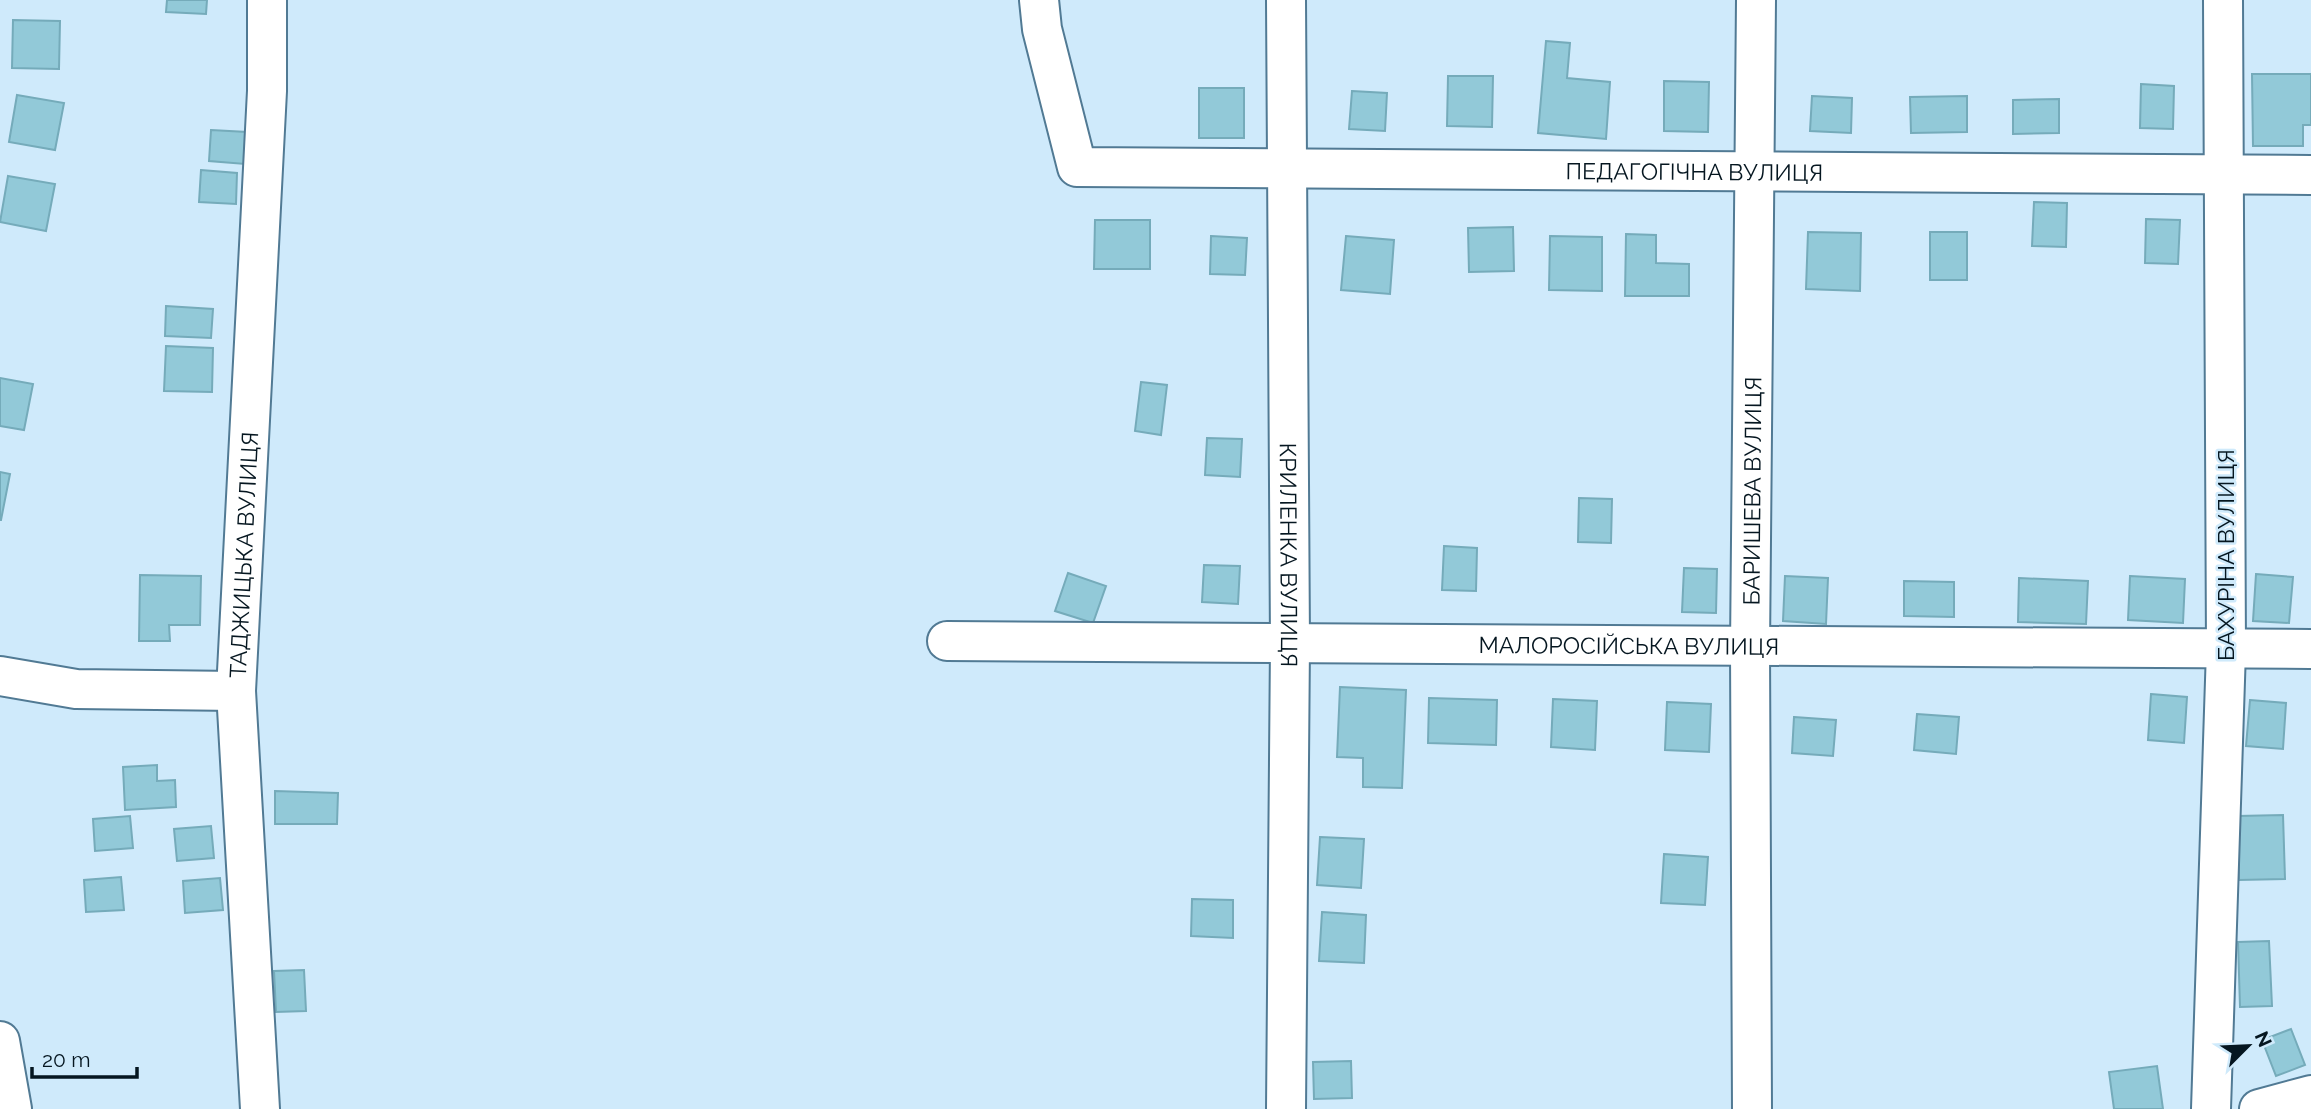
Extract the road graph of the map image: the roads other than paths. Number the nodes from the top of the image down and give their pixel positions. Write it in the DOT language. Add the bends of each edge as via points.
graph roads {
  1 [pos="267,0"];
  2 [pos="1039,0"];
  3 [pos="1286,0"];
  4 [pos="1756,0"];
  5 [pos="2223,0"];
  6 [pos="1288,166"];
  7 [pos="1755,172"];
  8 [pos="2222,173"];
  9 [pos="2311,175"];
  10 [pos="947,641"];
  11 [pos="1290,644"];
  12 [pos="1750,648"];
  13 [pos="2311,649"];
  14 [pos="2226,650"];
  15 [pos="0,676"];
  16 [pos="236,691"];
  17 [pos="0,1041"];
  18 [pos="2311,1095"];
  19 [pos="12,1109"];
  20 [pos="260,1109"];
  21 [pos="1286,1109"];
  22 [pos="1752,1109"];
  23 [pos="2211,1109"];
  24 [pos="2259,1109"];
  1 -- 16 [label="street, ТАДЖИЦЬКА ВУЛИЦЯ" via="267,91"];
  2 -- 6 [label="street, ПЕДАГОГІЧНА ВУЛИЦЯ" via="1042,30 1077,167"];
  3 -- 6 [label="street, КРИЛЕНКА ВУЛИЦЯ"];
  4 -- 7 [label="street, БАРИШЕВА ВУЛИЦЯ"];
  5 -- 8 [label="street, БАХУРІНА ВУЛИЦЯ"];
  6 -- 7 [label="street, ПЕДАГОГІЧНА ВУЛИЦЯ"];
  6 -- 11 [label="street, КРИЛЕНКА ВУЛИЦЯ"];
  7 -- 8 [label="street, ПЕДАГОГІЧНА ВУЛИЦЯ"];
  7 -- 12 [label="street, БАРИШЕВА ВУЛИЦЯ"];
  8 -- 9 [label="street, ПЕДАГОГІЧНА ВУЛИЦЯ"];
  8 -- 14 [label="street, БАХУРІНА ВУЛИЦЯ"];
  10 -- 11 [label="street, МАЛОРОСІЙСЬКА ВУЛИЦЯ"];
  11 -- 12 [label="street, МАЛОРОСІЙСЬКА ВУЛИЦЯ"];
  11 -- 21 [label="street, КРИЛЕНКА ВУЛИЦЯ"];
  12 -- 14 [label="street, МАЛОРОСІЙСЬКА ВУЛИЦЯ"];
  12 -- 22 [label="street, БАРИШЕВА ВУЛИЦЯ"];
  13 -- 14 [label="street, МАЛОРОСІЙСЬКА ВУЛИЦЯ"];
  14 -- 23 [label="street, БАХУРІНА ВУЛИЦЯ"];
  15 -- 16 [label="street" via="76,689"];
  16 -- 20 [label="street, ТАДЖИЦЬКА ВУЛИЦЯ"];
  17 -- 19 [label="street"];
  18 -- 24 [label="street"];
}
